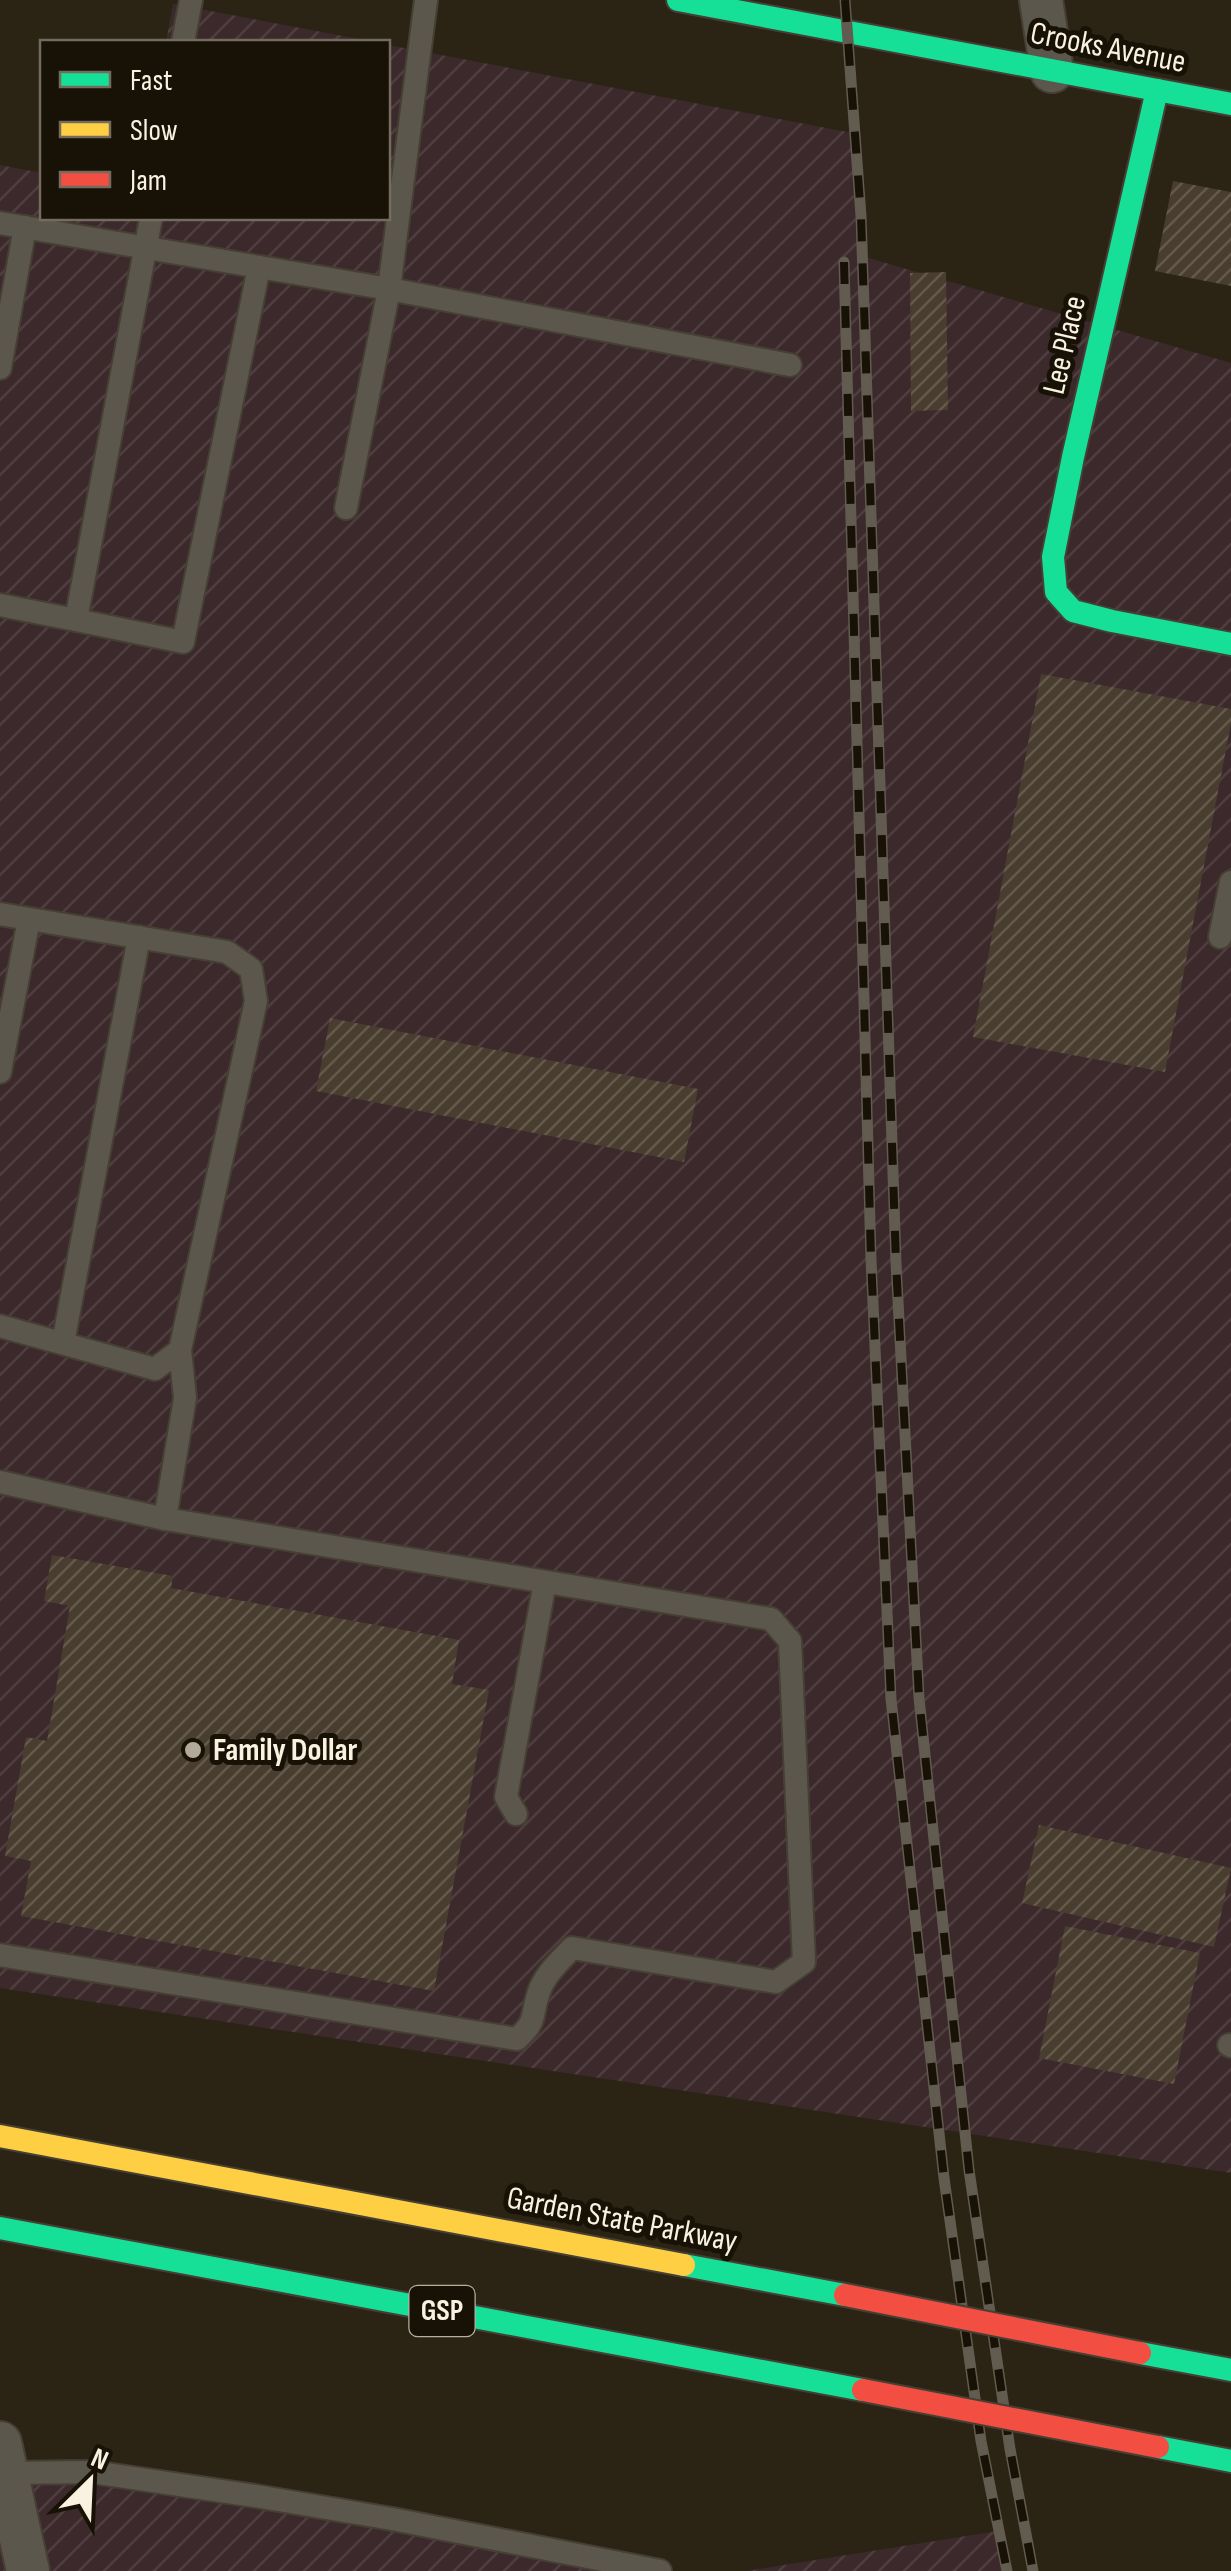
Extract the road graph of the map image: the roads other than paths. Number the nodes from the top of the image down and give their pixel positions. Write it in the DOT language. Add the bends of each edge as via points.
graph roads {
  1 [pos="191,0"];
  2 [pos="426,0"];
  3 [pos="678,0"];
  4 [pos="1041,0"];
  5 [pos="732,5"];
  6 [pos="183,40"];
  7 [pos="1052,71"];
  8 [pos="1157,90"];
  9 [pos="1231,104"];
  10 [pos="150,220"];
  11 [pos="0,223"];
  12 [pos="25,228"];
  13 [pos="145,248"];
  14 [pos="258,266"];
  15 [pos="389,288"];
  16 [pos="790,366"];
  17 [pos="0,368"];
  18 [pos="346,508"];
  19 [pos="0,605"];
  20 [pos="76,620"];
  21 [pos="1231,644"];
  22 [pos="1231,882"];
  23 [pos="0,914"];
  24 [pos="29,919"];
  25 [pos="140,937"];
  26 [pos="1220,937"];
  27 [pos="0,1072"];
  28 [pos="0,1326"];
  29 [pos="63,1343"];
  30 [pos="180,1350"];
  31 [pos="0,1482"];
  32 [pos="165,1519"];
  33 [pos="545,1582"];
  34 [pos="516,1814"];
  35 [pos="0,1955"];
  36 [pos="0,2136"];
  37 [pos="11,2230"];
  38 [pos="1231,2370"];
  39 [pos="1231,2461"];
  40 [pos="2,2463"];
  41 [pos="28,2571"];
  42 [pos="660,2571"];
  1 -- 6 [label="lane"];
  2 -- 15 [label="lane"];
  3 -- 5 [label="main road, Crooks Avenue"];
  4 -- 7 [label="street"];
  5 -- 7 [label="main road, Crooks Avenue"];
  7 -- 8 [label="main road, Crooks Avenue"];
  8 -- 9 [label="main road, Crooks Avenue"];
  8 -- 21 [label="main road, Lee Place" via="1077,438 1053,558 1056,592 1073,611"];
  10 -- 13 [label="lane"];
  11 -- 12 [label="lane"];
  12 -- 13 [label="lane"];
  12 -- 17 [label="lane"];
  13 -- 14 [label="lane"];
  13 -- 20 [label="lane"];
  14 -- 15 [label="lane"];
  14 -- 20 [label="lane" via="183,642"];
  15 -- 16 [label="lane"];
  15 -- 18 [label="lane"];
  19 -- 20 [label="lane"];
  22 -- 26 [label="lane"];
  23 -- 24 [label="lane"];
  24 -- 25 [label="lane"];
  24 -- 27 [label="lane"];
  25 -- 29 [label="lane"];
  25 -- 30 [label="lane" via="227,952 250,969 256,1001"];
  28 -- 29 [label="lane"];
  29 -- 30 [label="lane" via="155,1369"];
  30 -- 32 [label="lane" via="184,1398"];
  31 -- 32 [label="lane"];
  32 -- 33 [label="lane"];
  33 -- 34 [label="lane" via="506,1797"];
  33 -- 35 [label="lane" via="771,1619 790,1642 804,1962 776,1982 572,1948 550,1970 533,2024 518,2039"];
  36 -- 38 [label="main road, Garden State Parkway, bridge"];
  37 -- 39 [label="main road, GSP, bridge"];
  40 -- 41 [label="street"];
  40 -- 42 [label="lane" via="392,2519"];
}
